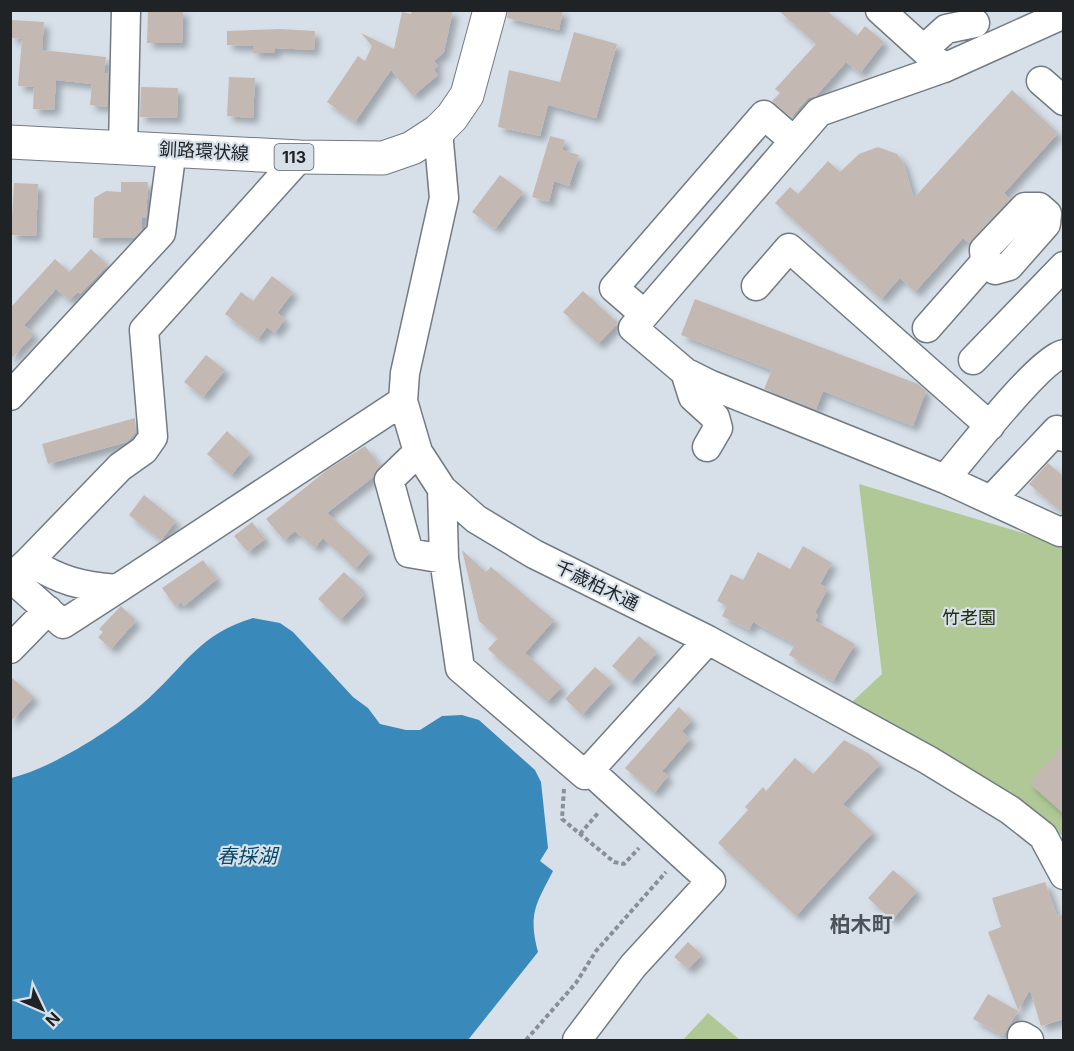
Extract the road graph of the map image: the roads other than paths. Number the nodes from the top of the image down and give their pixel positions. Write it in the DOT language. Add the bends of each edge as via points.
graph roads {
  1 [pos="126,10"];
  2 [pos="490,10"];
  3 [pos="880,10"];
  4 [pos="1064,14"];
  5 [pos="975,23"];
  6 [pos="934,58"];
  7 [pos="1041,81"];
  8 [pos="1064,101"];
  9 [pos="438,131"];
  10 [pos="794,141"];
  11 [pos="10,142"];
  12 [pos="123,147"];
  13 [pos="172,150"];
  14 [pos="300,158"];
  15 [pos="1024,249"];
  16 [pos="985,262"];
  17 [pos="1060,276"];
  18 [pos="756,286"];
  19 [pos="644,314"];
  20 [pos="927,328"];
  21 [pos="1064,354"];
  22 [pos="973,360"];
  23 [pos="685,372"];
  24 [pos="10,396"];
  25 [pos="403,400"];
  26 [pos="990,426"];
  27 [pos="1064,437"];
  28 [pos="707,447"];
  29 [pos="418,452"];
  30 [pos="945,479"];
  31 [pos="442,489"];
  32 [pos="991,500"];
  33 [pos="1064,530"];
  34 [pos="444,559"];
  35 [pos="29,561"];
  36 [pos="117,589"];
  37 [pos="48,610"];
  38 [pos="708,640"];
  39 [pos="10,649"];
  40 [pos="575,781"];
  41 [pos="1064,875"];
  42 [pos="577,1041"];
  1 -- 12 [label="street"];
  2 -- 9 [label="main road, 釧路環状線 / 113" via="467,95"];
  3 -- 6 [label="street"];
  4 -- 6 [label="street"];
  5 -- 6 [label="street" via="946,28"];
  6 -- 10 [label="street" via="819,112"];
  7 -- 8 [label="street"];
  9 -- 14 [label="main road, 釧路環状線 / 113" via="383,158"];
  9 -- 25 [label="street, 千歳柏木通" via="444,198 405,373"];
  10 -- 19 [label="street"];
  10 -- 19 [label="street" via="764,115 614,288"];
  11 -- 12 [label="main road, 釧路環状線 / 113"];
  12 -- 13 [label="main road, 釧路環状線 / 113"];
  13 -- 14 [label="main road, 釧路環状線 / 113"];
  13 -- 24 [label="street" via="161,233"];
  14 -- 35 [label="street" via="144,330 153,437"];
  15 -- 16 [label="street" via="1009,266 995,270"];
  15 -- 16 [label="street" via="1046,224 1047,214 1040,207 1025,207 984,250"];
  15 -- 17 [label="street"];
  16 -- 20 [label="street"];
  17 -- 22 [label="street"];
  18 -- 26 [label="street" via="789,248"];
  19 -- 23 [label="street" via="633,328"];
  21 -- 26 [label="street" via="1055,355"];
  23 -- 28 [label="street" via="693,397 715,417 718,428"];
  23 -- 30 [label="street" via="711,386"];
  25 -- 29 [label="street, 千歳柏木通"];
  25 -- 36 [label="street"];
  26 -- 30 [label="street"];
  27 -- 32 [label="street" via="1056,430"];
  29 -- 31 [label="street, 千歳柏木通"];
  29 -- 34 [label="street" via="389,480 409,553"];
  30 -- 32 [label="street"];
  31 -- 34 [label="street"];
  31 -- 38 [label="street, 千歳柏木通" via="476,519 534,554"];
  32 -- 33 [label="street" via="1060,532"];
  34 -- 40 [label="street" via="460,668 585,775"];
  35 -- 36 [label="street" via="56,578 87,587"];
  35 -- 37 [label="street" via="11,578"];
  36 -- 37 [label="street" via="63,624"];
  37 -- 39 [label="street"];
  38 -- 40 [label="street"];
  38 -- 41 [label="street, 千歳柏木通" via="928,760 1010,810 1043,836"];
  40 -- 42 [label="street" via="711,881 633,966"];
}
